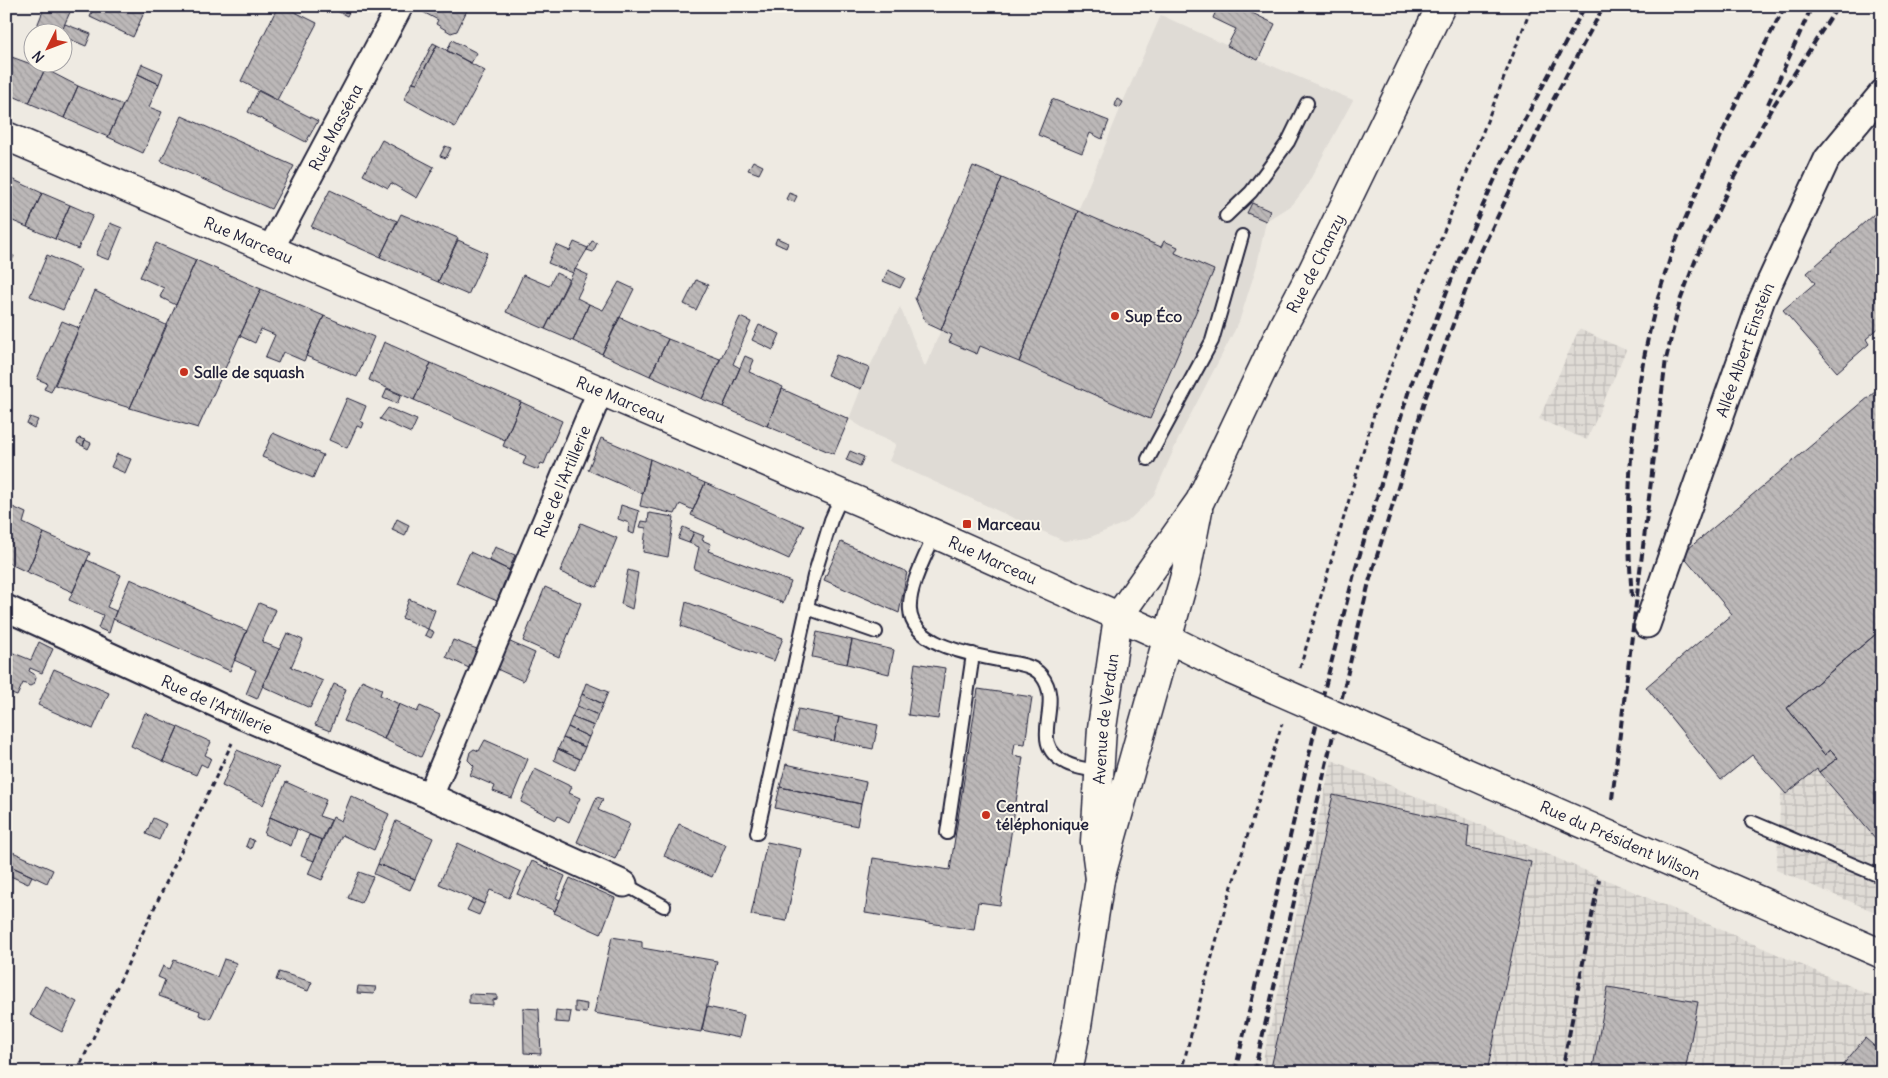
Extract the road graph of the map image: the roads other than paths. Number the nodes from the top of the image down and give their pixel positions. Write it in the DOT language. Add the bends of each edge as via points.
graph roads {
  1 [pos="400,6"];
  2 [pos="1439,13"];
  3 [pos="1882,93"];
  4 [pos="1306,103"];
  5 [pos="6,136"];
  6 [pos="1226,216"];
  7 [pos="1242,236"];
  8 [pos="270,250"];
  9 [pos="600,389"];
  10 [pos="1148,459"];
  11 [pos="842,495"];
  12 [pos="1200,501"];
  13 [pos="935,534"];
  14 [pos="6,608"];
  15 [pos="807,608"];
  16 [pos="1118,617"];
  17 [pos="1647,625"];
  18 [pos="876,632"];
  19 [pos="1167,638"];
  20 [pos="973,654"];
  21 [pos="1231,670"];
  22 [pos="1099,772"];
  23 [pos="430,796"];
  24 [pos="1752,822"];
  25 [pos="757,832"];
  26 [pos="947,833"];
  27 [pos="1882,877"];
  28 [pos="1100,879"];
  29 [pos="624,884"];
  30 [pos="664,906"];
  31 [pos="1882,954"];
  32 [pos="1068,1072"];
  1 -- 8 [label="street, Rue Masséna"];
  2 -- 12 [label="main road, Rue de Chanzy"];
  3 -- 17 [label="street, Allée Albert Einstein" via="1827,159 1762,299"];
  4 -- 6 [label="lane" via="1288,142 1250,192"];
  5 -- 8 [label="main road, Rue Marceau"];
  7 -- 10 [label="lane" via="1212,341"];
  8 -- 9 [label="main road, Rue Marceau"];
  9 -- 11 [label="main road, Rue Marceau"];
  9 -- 23 [label="street, Rue de l'Artillerie"];
  11 -- 13 [label="main road, Rue Marceau"];
  11 -- 15 [label="lane" via="817,567"];
  12 -- 16 [label="main road, Rue de Chanzy"];
  12 -- 19 [label="main road, Rue de Chanzy" via="1186,572"];
  13 -- 16 [label="main road, Rue Marceau"];
  13 -- 20 [label="lane" via="917,576 910,608 912,624 922,635 936,642"];
  14 -- 23 [label="street, Rue de l'Artillerie" via="244,717"];
  15 -- 18 [label="lane"];
  15 -- 25 [label="lane"];
  16 -- 19 [label="main road, Rue Marceau"];
  16 -- 22 [label="main road, Avenue de Verdun"];
  19 -- 21 [label="main road, Rue Marceau"];
  19 -- 28 [label="main road, Avenue de Verdun"];
  20 -- 22 [label="lane" via="1033,668 1049,690 1048,749 1067,764"];
  20 -- 26 [label="lane"];
  21 -- 31 [label="main road, Rue du Président Wilson, bridge"];
  22 -- 28 [label="main road, Avenue de Verdun" via="1095,842"];
  23 -- 29 [label="street, Rue de l'Artillerie"];
  24 -- 27 [label="lane"];
  28 -- 32 [label="main road, Avenue de Verdun"];
  29 -- 30 [label="lane"];
}
